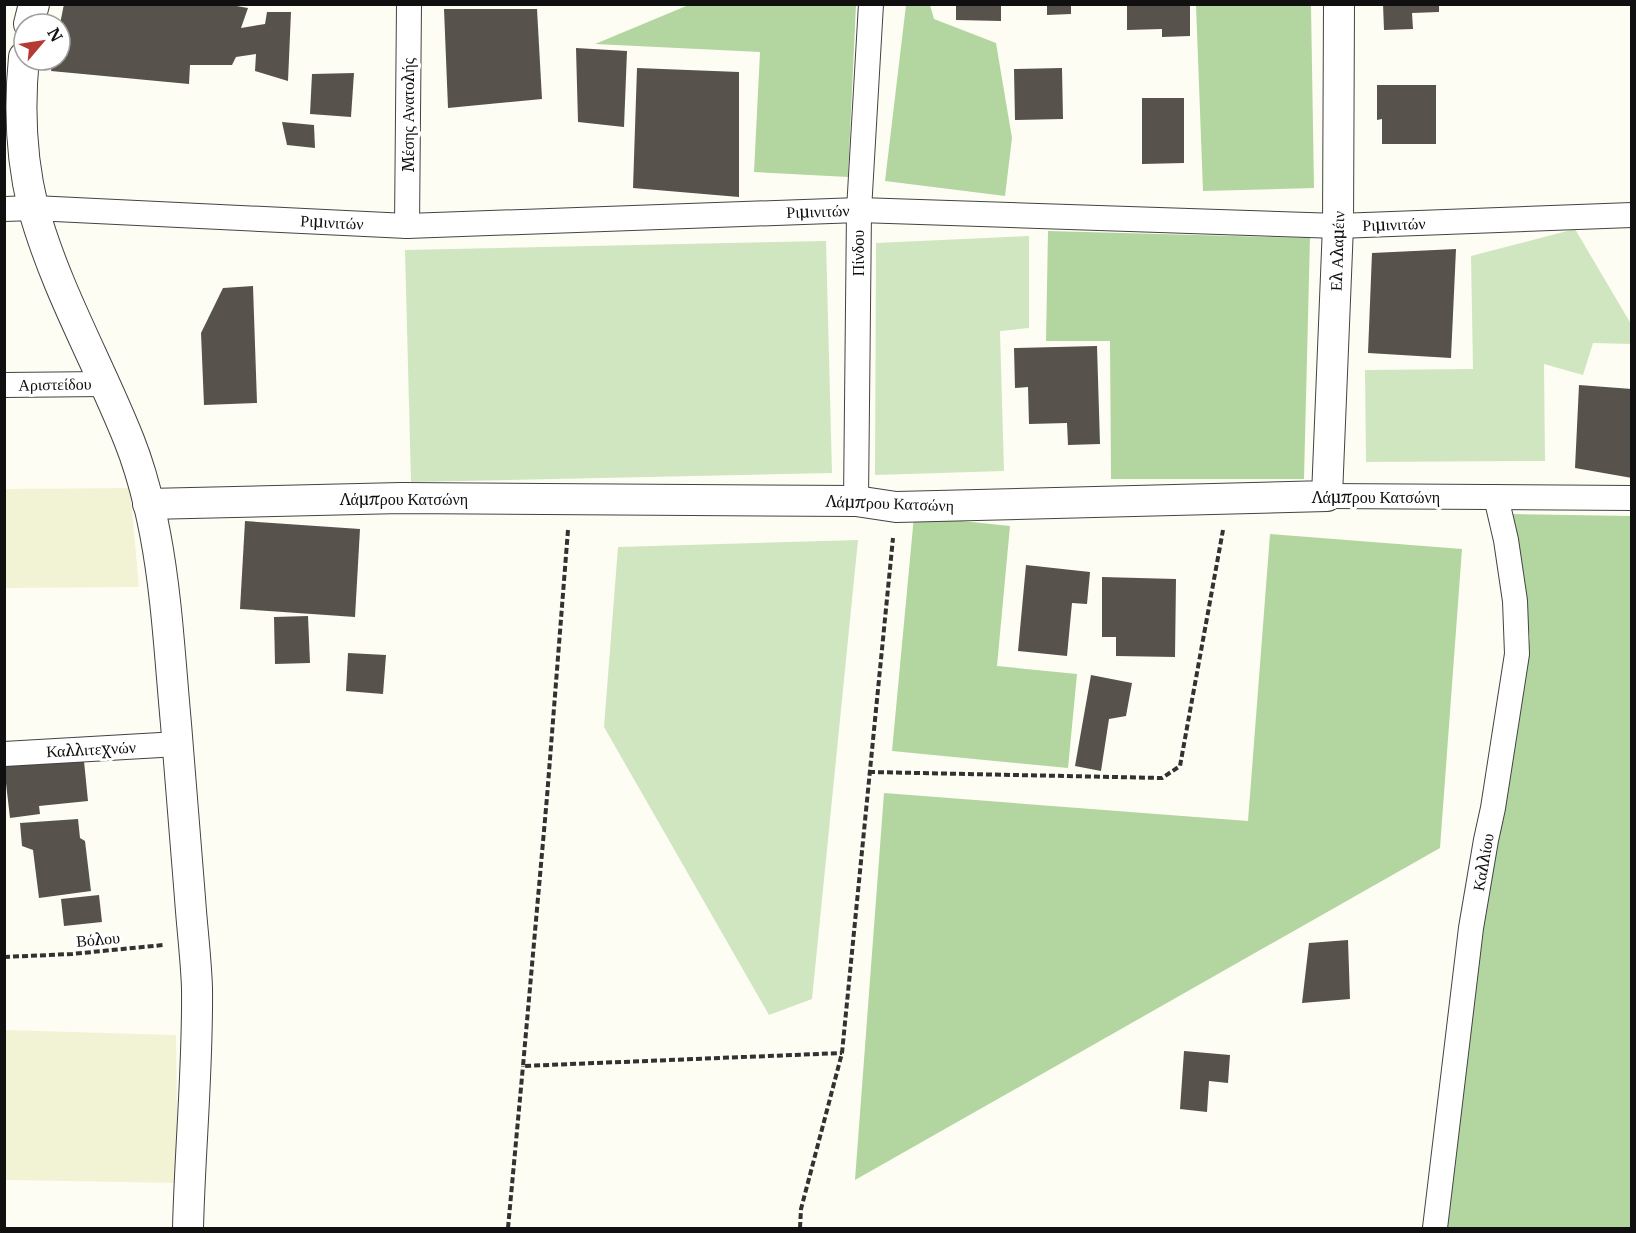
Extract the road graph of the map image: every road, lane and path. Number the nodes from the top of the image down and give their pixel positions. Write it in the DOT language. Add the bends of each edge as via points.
graph roads {
  1 [pos="409,4"];
  2 [pos="871,4"];
  3 [pos="1339,4"];
  4 [pos="23,72"];
  5 [pos="4,208"];
  6 [pos="34,208"];
  7 [pos="858,210"];
  8 [pos="1632,215"];
  9 [pos="407,226"];
  10 [pos="1338,226"];
  11 [pos="105,384"];
  12 [pos="4,385"];
  13 [pos="1327,496"];
  14 [pos="1496,497"];
  15 [pos="1632,498"];
  16 [pos="571,499"];
  17 [pos="1229,499"];
  18 [pos="856,501"];
  19 [pos="148,504"];
  20 [pos="896,507"];
  21 [pos="178,744"];
  22 [pos="4,754"];
  23 [pos="869,772"];
  24 [pos="193,943"];
  25 [pos="4,957"];
  26 [pos="842,1053"];
  27 [pos="523,1066"];
  28 [pos="188,1228"];
  29 [pos="508,1228"];
  30 [pos="800,1228"];
  31 [pos="1435,1228"];
  1 -- 9 [label="street, Μέσης Ανατολής"];
  2 -- 7 [label="street, Πίνδου"];
  3 -- 10 [label="street, Ελ Αλαμέιν"];
  4 -- 6 [label="street" via="23,149"];
  5 -- 6 [label="street, Ριμινιτών"];
  6 -- 9 [label="street, Ριμινιτών"];
  6 -- 11 [label="street" via="63,290"];
  7 -- 9 [label="street, Ριμινιτών"];
  7 -- 10 [label="street, Ριμινιτών"];
  7 -- 18 [label="street, Πίνδου"];
  8 -- 10 [label="street, Ριμινιτών"];
  10 -- 13 [label="street, Ελ Αλαμέιν"];
  11 -- 12 [label="street, Αριστείδου"];
  11 -- 19 [label="street" via="131,444"];
  13 -- 14 [label="street, Λάμπρου Κατσώνη"];
  13 -- 17 [label="street, Λάμπρου Κατσώνη"];
  14 -- 15 [label="street, Λάμπρου Κατσώνη"];
  14 -- 31 [label="street, Καλλίου" via="1515,601 1517,654 1471,928"];
  16 -- 18 [label="street, Λάμπρου Κατσώνη"];
  16 -- 19 [label="street, Λάμπρου Κατσώνη" via="401,498"];
  16 -- 27 [label="path"];
  17 -- 20 [label="street, Λάμπρου Κατσώνη"];
  17 -- 23 [label="path" via="1180,766 1162,778"];
  18 -- 20 [label="street, Λάμπρου Κατσώνη"];
  19 -- 21 [label="street" via="164,592"];
  20 -- 23 [label="path"];
  21 -- 22 [label="street, Καλλιτεχνών"];
  21 -- 24 [label="street"];
  23 -- 26 [label="path"];
  24 -- 25 [label="path, Βόλου"];
  24 -- 28 [label="street" via="196,1027"];
  26 -- 27 [label="path"];
  26 -- 30 [label="path" via="801,1209"];
  27 -- 29 [label="path"];
}
